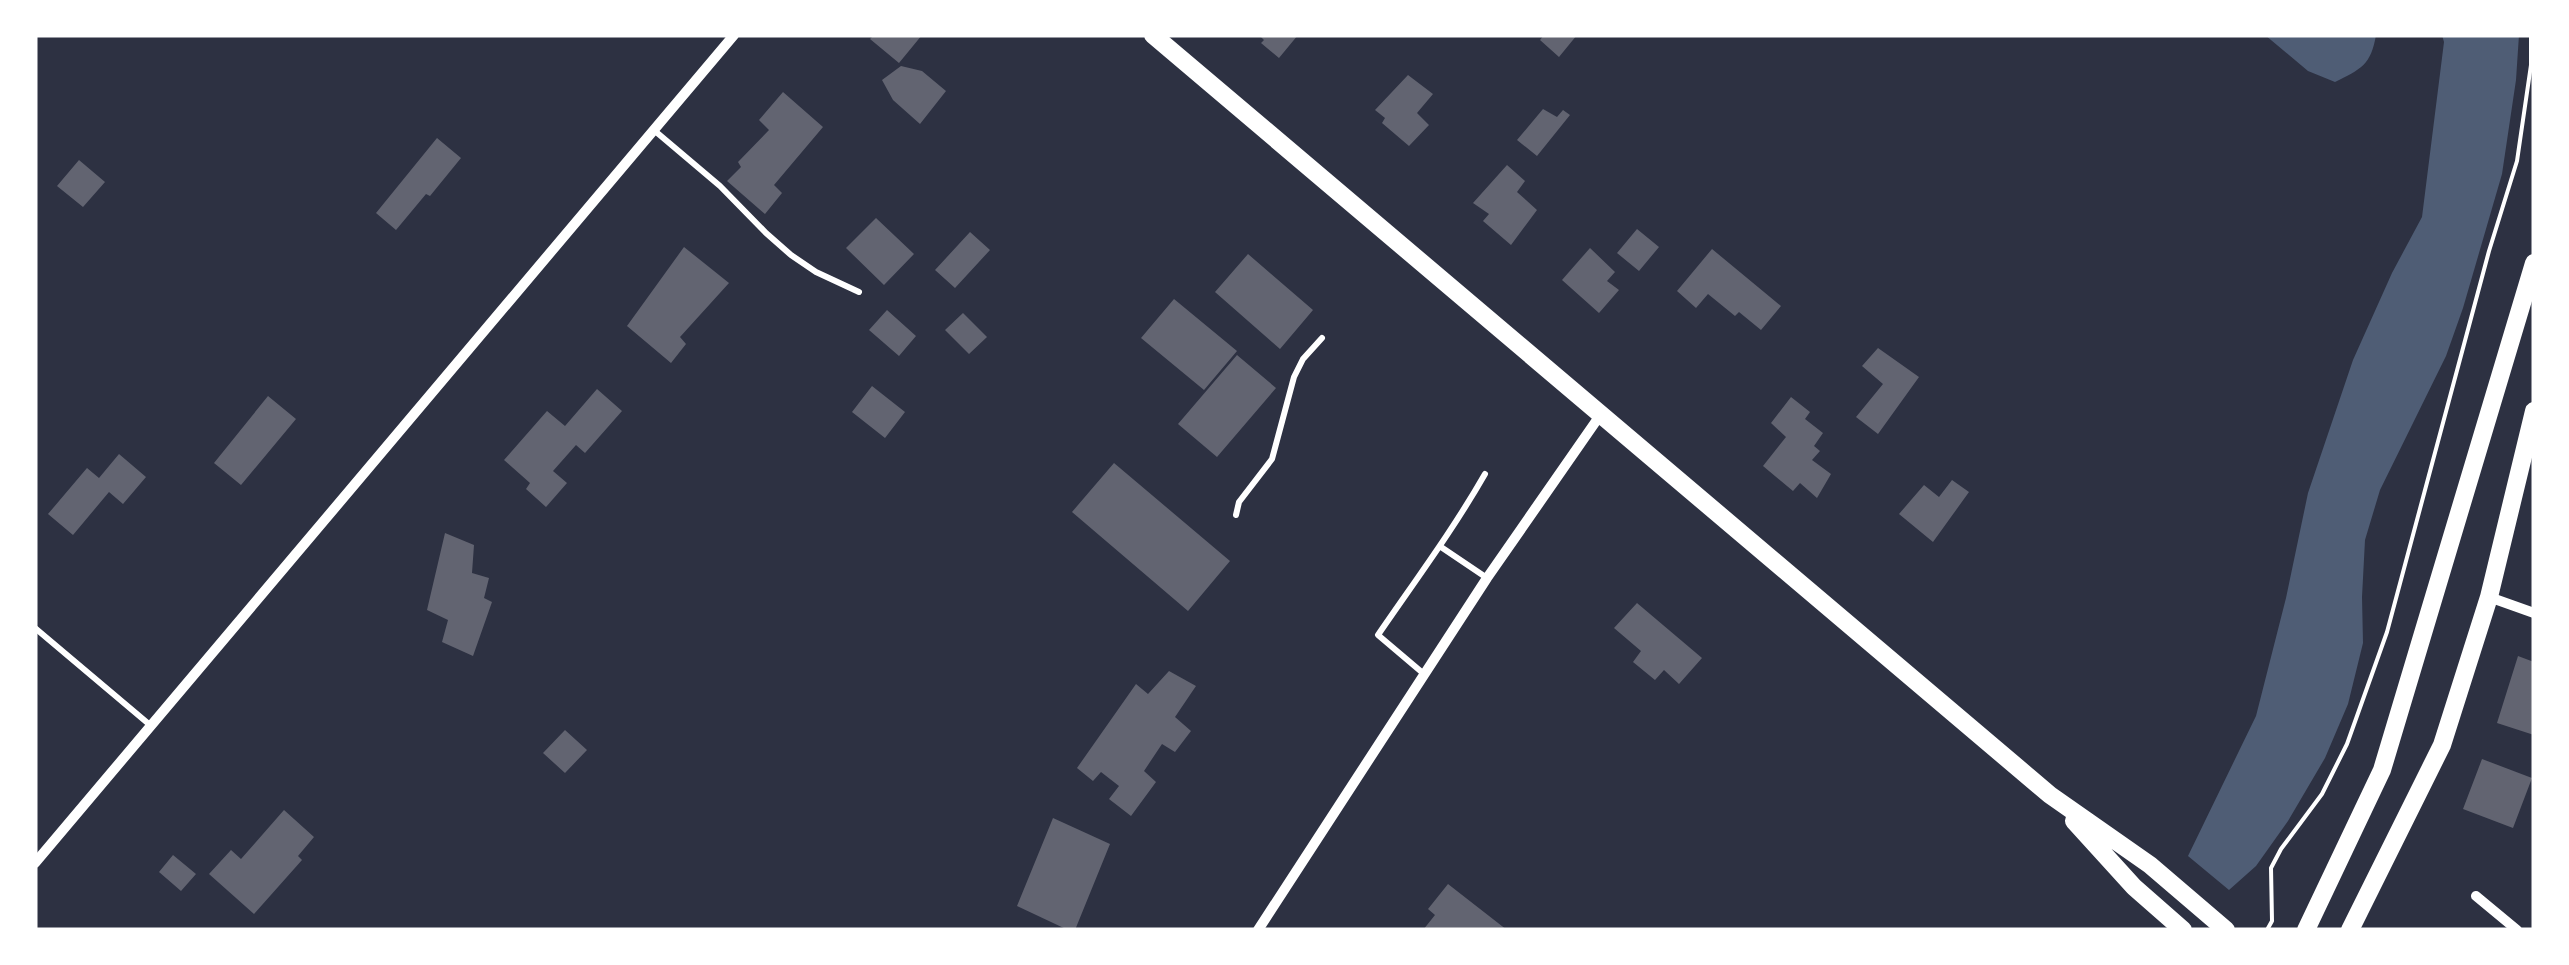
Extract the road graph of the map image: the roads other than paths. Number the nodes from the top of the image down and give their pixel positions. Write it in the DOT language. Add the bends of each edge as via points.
graph roads {
  1 [pos="734,35"];
  2 [pos="1153,35"];
  3 [pos="654,130"];
  4 [pos="2534,263"];
  5 [pos="859,292"];
  6 [pos="1322,338"];
  7 [pos="2534,411"];
  8 [pos="1602,413"];
  9 [pos="1485,474"];
  10 [pos="1236,514"];
  11 [pos="1441,547"];
  12 [pos="1487,578"];
  13 [pos="2489,597"];
  14 [pos="2534,613"];
  15 [pos="35,628"];
  16 [pos="1424,674"];
  17 [pos="151,726"];
  18 [pos="2050,795"];
  19 [pos="35,863"];
  20 [pos="2476,896"];
  21 [pos="1258,930"];
  22 [pos="2183,930"];
  23 [pos="2226,930"];
  24 [pos="2306,930"];
  25 [pos="2350,930"];
  26 [pos="2517,930"];
  1 -- 3 [label="street"];
  2 -- 8 [label="main road"];
  3 -- 5 [label="lane" via="791,255"];
  3 -- 17 [label="street"];
  4 -- 24 [label="main road" via="2382,770"];
  6 -- 10 [label="lane" via="1294,377 1272,459"];
  7 -- 13 [label="main road"];
  8 -- 12 [label="street"];
  8 -- 18 [label="main road"];
  9 -- 11 [label="lane"];
  11 -- 12 [label="lane"];
  11 -- 16 [label="lane" via="1378,634"];
  12 -- 16 [label="street"];
  13 -- 14 [label="street"];
  13 -- 25 [label="main road" via="2442,745"];
  15 -- 17 [label="lane"];
  16 -- 21 [label="street"];
  17 -- 19 [label="street"];
  18 -- 22 [label="main road"];
  18 -- 23 [label="main road"];
  20 -- 26 [label="street"];
}
